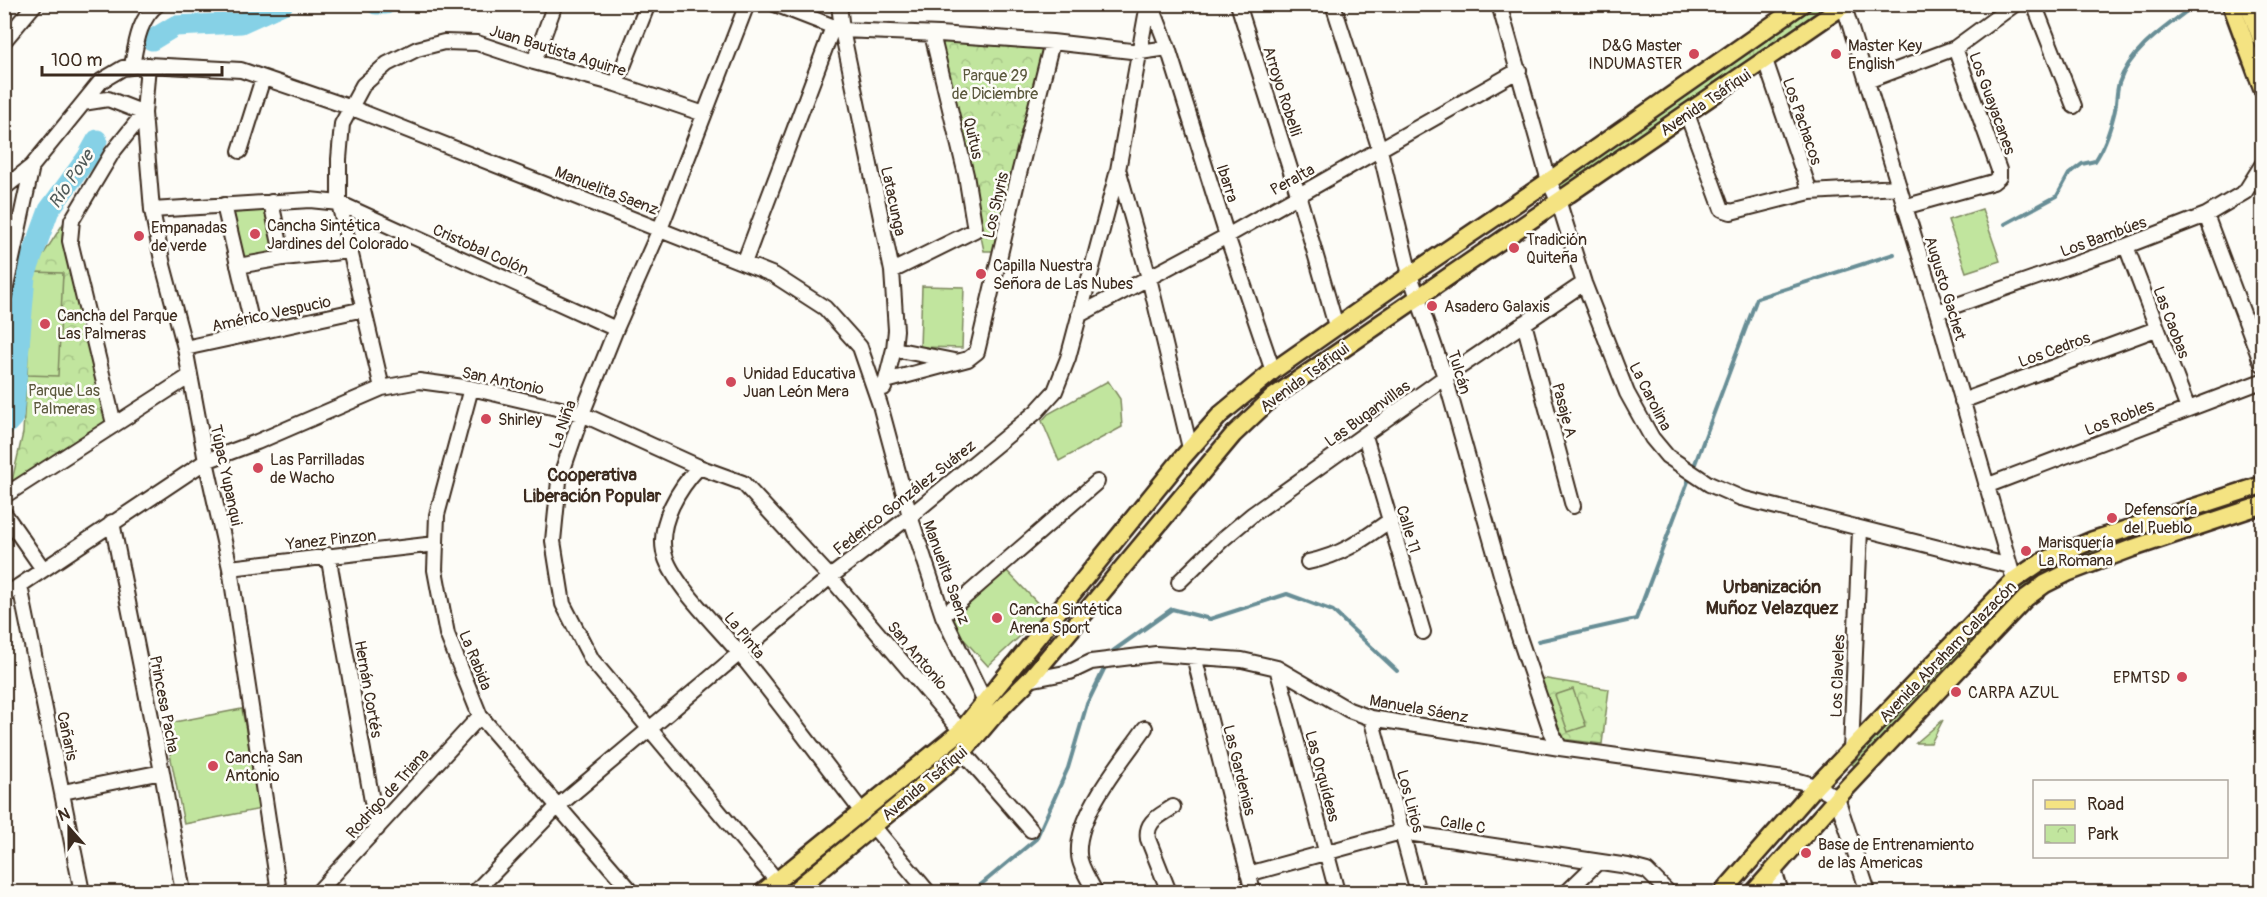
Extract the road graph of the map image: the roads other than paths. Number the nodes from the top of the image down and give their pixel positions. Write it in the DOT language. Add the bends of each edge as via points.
graph roads {
  1 [pos="35,4"];
  2 [pos="158,4"];
  3 [pos="555,4"];
  4 [pos="648,4"];
  5 [pos="747,4"];
  6 [pos="775,4"];
  7 [pos="839,4"];
  8 [pos="1150,4"];
  9 [pos="1238,4"];
  10 [pos="1333,4"];
  11 [pos="1499,4"];
  12 [pos="1802,4"];
  13 [pos="2015,4"];
  14 [pos="2034,4"];
  15 [pos="2231,4"];
  16 [pos="2248,4"];
  17 [pos="1845,5"];
  18 [pos="838,29"];
  19 [pos="932,34"];
  20 [pos="4,41"];
  21 [pos="2262,41"];
  22 [pos="1052,42"];
  23 [pos="1168,48"];
  24 [pos="1955,48"];
  25 [pos="1140,52"];
  26 [pos="1766,60"];
  27 [pos="534,62"];
  28 [pos="148,65"];
  29 [pos="132,66"];
  30 [pos="1519,70"];
  31 [pos="263,78"];
  32 [pos="1867,81"];
  33 [pos="616,84"];
  34 [pos="2262,88"];
  35 [pos="83,103"];
  36 [pos="2074,106"];
  37 [pos="352,108"];
  38 [pos="144,113"];
  39 [pos="704,114"];
  40 [pos="1687,114"];
  41 [pos="1380,150"];
  42 [pos="240,151"];
  43 [pos="2262,165"];
  44 [pos="32,166"];
  45 [pos="1118,170"];
  46 [pos="1550,182"];
  47 [pos="1898,187"];
  48 [pos="4,188"];
  49 [pos="1810,192"];
  50 [pos="1298,194"];
  51 [pos="271,202"];
  52 [pos="339,203"];
  53 [pos="1559,203"];
  54 [pos="224,205"];
  55 [pos="1904,207"];
  56 [pos="152,210"];
  57 [pos="2205,215"];
  58 [pos="660,229"];
  59 [pos="1227,236"];
  60 [pos="2126,246"];
  61 [pos="350,251"];
  62 [pos="283,258"];
  63 [pos="744,263"];
  64 [pos="238,266"];
  65 [pos="892,271"];
  66 [pos="1410,274"];
  67 [pos="1149,278"];
  68 [pos="1584,282"];
  69 [pos="4,296"];
  70 [pos="1418,297"];
  71 [pos="364,309"];
  72 [pos="1936,312"];
  73 [pos="1079,315"];
  74 [pos="1524,323"];
  75 [pos="1336,326"];
  76 [pos="616,329"];
  77 [pos="2156,329"];
  78 [pos="254,333"];
  79 [pos="185,348"];
  80 [pos="894,349"];
  81 [pos="956,362"];
  82 [pos="2262,364"];
  83 [pos="1273,371"];
  84 [pos="190,376"];
  85 [pos="1445,377"];
  86 [pos="886,381"];
  87 [pos="2262,381"];
  88 [pos="382,388"];
  89 [pos="471,388"];
  90 [pos="1962,401"];
  91 [pos="880,405"];
  92 [pos="2187,409"];
  93 [pos="582,414"];
  94 [pos="114,424"];
  95 [pos="1365,436"];
  96 [pos="1191,448"];
  97 [pos="206,461"];
  98 [pos="699,467"];
  99 [pos="1097,482"];
  100 [pos="2262,485"];
  101 [pos="1986,486"];
  102 [pos="4,496"];
  103 [pos="2262,505"];
  104 [pos="1574,507"];
  105 [pos="4,513"];
  106 [pos="910,516"];
  107 [pos="1389,521"];
  108 [pos="112,522"];
  109 [pos="1860,529"];
  110 [pos="435,544"];
  111 [pos="328,555"];
  112 [pos="1308,562"];
  113 [pos="230,567"];
  114 [pos="43,569"];
  115 [pos="2012,573"];
  116 [pos="830,577"];
  117 [pos="1179,582"];
  118 [pos="20,586"];
  119 [pos="4,596"];
  120 [pos="943,616"];
  121 [pos="1423,632"];
  122 [pos="740,653"];
  123 [pos="1194,656"];
  124 [pos="1276,668"];
  125 [pos="1029,680"];
  126 [pos="984,700"];
  127 [pos="480,716"];
  128 [pos="1371,718"];
  129 [pos="1145,728"];
  130 [pos="650,729"];
  131 [pos="961,731"];
  132 [pos="1560,748"];
  133 [pos="1851,751"];
  134 [pos="963,752"];
  135 [pos="162,772"];
  136 [pos="1816,786"];
  137 [pos="63,792"];
  138 [pos="1837,798"];
  139 [pos="558,806"];
  140 [pos="1173,807"];
  141 [pos="868,819"];
  142 [pos="377,829"];
  143 [pos="1031,830"];
  144 [pos="1401,832"];
  145 [pos="1326,852"];
  146 [pos="1598,862"];
  147 [pos="1774,870"];
  148 [pos="1248,874"];
  149 [pos="777,881"];
  150 [pos="483,889"];
  151 [pos="82,892"];
  152 [pos="183,892"];
  153 [pos="279,892"];
  154 [pos="318,892"];
  155 [pos="632,892"];
  156 [pos="763,892"];
  157 [pos="793,892"];
  158 [pos="928,892"];
  159 [pos="1095,892"];
  160 [pos="1169,892"];
  161 [pos="1253,892"];
  162 [pos="1337,892"];
  163 [pos="1418,892"];
  164 [pos="1567,892"];
  165 [pos="1668,892"];
  166 [pos="1723,892"];
  167 [pos="1754,892"];
  168 [pos="1781,892"];
  169 [pos="1868,892"];
  1 -- 20 [label="street"];
  2 -- 29 [label="street" via="145,17"];
  3 -- 27 [label="street"];
  4 -- 33 [label="street"];
  5 -- 39 [label="street, La Niña"];
  6 -- 18 [label="street"];
  7 -- 18 [label="street, Latacunga"];
  8 -- 23 [label="street, Ibarra"];
  8 -- 25 [label="street, Federico González Suárez"];
  9 -- 50 [label="street, Arroyo Robelli"];
  10 -- 41 [label="street, Tulcán"];
  11 -- 30 [label="street, La Carolina"];
  12 -- 46 [label="main road, Avenida Tsáfiqui"];
  13 -- 24 [label="street"];
  14 -- 36 [label="street"];
  15 -- 34 [label="main road"];
  16 -- 21 [label="main road"];
  17 -- 26 [label="main road, Avenida Tsáfiqui"];
  17 -- 32 [label="street, Augusto Gachet"];
  18 -- 19 [label="street"];
  18 -- 63 [label="street"];
  18 -- 65 [label="street, Latacunga"];
  19 -- 22 [label="street"];
  19 -- 65 [label="street, Quitus" via="975,230"];
  22 -- 25 [label="street"];
  22 -- 81 [label="street, Los Shyris" via="977,352"];
  23 -- 25 [label="street"];
  23 -- 59 [label="street, Ibarra"];
  24 -- 32 [label="street"];
  24 -- 55 [label="street, Los Guayacanes" via="1999,177"];
  25 -- 45 [label="street, Federico González Suárez"];
  26 -- 40 [label="main road, Avenida Tsáfiqui"];
  26 -- 49 [label="street, Los Pachacos"];
  27 -- 33 [label="street, Juan Bautista Aguirre"];
  27 -- 37 [label="street, Juan Bautista Aguirre" via="477,43 444,42 417,49 387,64 363,85"];
  28 -- 29 [label="street, Manuelita Saenz"];
  28 -- 31 [label="street, Manuelita Saenz" via="241,70"];
  28 -- 38 [label="street, Túpac Yupanqui"];
  29 -- 35 [label="street, Manuelita Saenz" via="101,81"];
  30 -- 41 [label="street, Peralta"];
  30 -- 46 [label="street, La Carolina"];
  31 -- 37 [label="street, Manuelita Saenz"];
  31 -- 42 [label="street"];
  32 -- 47 [label="street, Augusto Gachet"];
  33 -- 39 [label="street, Juan Bautista Aguirre"];
  35 -- 38 [label="street" via="108,99"];
  35 -- 44 [label="street, Manuelita Saenz"];
  37 -- 52 [label="street, Juan Bautista Aguirre" via="342,124"];
  37 -- 58 [label="street, Manuelita Saenz"];
  38 -- 56 [label="street, Túpac Yupanqui"];
  38 -- 94 [label="street" via="112,153 72,220 70,241"];
  39 -- 58 [label="street, La Niña"];
  40 -- 49 [label="street" via="1722,209 1731,212"];
  40 -- 53 [label="main road, Avenida Tsáfiqui"];
  41 -- 50 [label="street, Peralta"];
  41 -- 66 [label="street, Tulcán"];
  43 -- 57 [label="street, Los Bambúes" via="2245,192"];
  44 -- 48 [label="street, Manuelita Saenz"];
  44 -- 69 [label="street"];
  45 -- 67 [label="street"];
  45 -- 73 [label="street, Federico González Suárez"];
  46 -- 53 [label="street, La Carolina"];
  46 -- 66 [label="main road, Avenida Tsáfiqui"];
  47 -- 49 [label="street"];
  47 -- 55 [label="street, Augusto Gachet"];
  50 -- 59 [label="street, Peralta"];
  50 -- 75 [label="street, Arroyo Robelli"];
  51 -- 52 [label="street, Cristobal Colón"];
  51 -- 54 [label="street, Cristobal Colón"];
  51 -- 62 [label="street"];
  52 -- 61 [label="street, Juan Bautista Aguirre"];
  52 -- 76 [label="street, Cristobal Colón"];
  53 -- 68 [label="street, La Carolina"];
  53 -- 70 [label="main road, Avenida Tsáfiqui"];
  54 -- 56 [label="street, Cristobal Colón"];
  54 -- 64 [label="street"];
  55 -- 72 [label="street, Augusto Gachet"];
  56 -- 79 [label="street, Túpac Yupanqui"];
  57 -- 60 [label="street, Los Bambúes"];
  57 -- 82 [label="street"];
  58 -- 63 [label="street, Manuelita Saenz"];
  58 -- 76 [label="street, La Niña"];
  59 -- 67 [label="street, Peralta"];
  59 -- 83 [label="street, Ibarra"];
  60 -- 72 [label="street, Los Bambúes"];
  60 -- 77 [label="street, Las Caobas"];
  61 -- 62 [label="street"];
  61 -- 71 [label="street, Juan Bautista Aguirre"];
  62 -- 64 [label="street"];
  63 -- 91 [label="street, Manuelita Saenz" via="774,275 825,308 860,347"];
  64 -- 78 [label="street"];
  65 -- 80 [label="street, Latacunga"];
  66 -- 70 [label="street, Tulcán"];
  66 -- 75 [label="main road, Avenida Tsáfiqui"];
  67 -- 73 [label="street, Peralta"];
  67 -- 96 [label="street"];
  68 -- 74 [label="street, Las Buganvillas"];
  68 -- 109 [label="street, La Carolina" via="1628,393 1652,438 1667,456 1709,484 1741,498"];
  70 -- 85 [label="street, Tulcán"];
  70 -- 125 [label="main road, Avenida Tsáfiqui" via="1273,397 1233,435"];
  71 -- 78 [label="street, Américo Vespucio"];
  71 -- 88 [label="street, Juan Bautista Aguirre"];
  72 -- 90 [label="street, Augusto Gachet"];
  73 -- 106 [label="street, Federico González Suárez" via="1055,391 1036,412"];
  74 -- 85 [label="street, Las Buganvillas"];
  74 -- 104 [label="street, Pasaje A"];
  75 -- 83 [label="main road, Avenida Tsáfiqui"];
  76 -- 93 [label="street, La Niña"];
  77 -- 90 [label="street, Los Cedros"];
  77 -- 92 [label="street, Las Caobas"];
  78 -- 79 [label="street, Américo Vespucio"];
  79 -- 84 [label="street, Túpac Yupanqui"];
  80 -- 81 [label="street"];
  80 -- 86 [label="street, Latacunga"];
  81 -- 86 [label="street, Los Shyris"];
  83 -- 96 [label="main road, Avenida Tsáfiqui" via="1221,414"];
  84 -- 94 [label="street"];
  84 -- 97 [label="street, Túpac Yupanqui"];
  85 -- 95 [label="street, Las Buganvillas"];
  85 -- 132 [label="street, Tulcán" via="1518,633"];
  86 -- 91 [label="street, Latacunga"];
  87 -- 92 [label="street, Los Robles"];
  88 -- 89 [label="street, San Antonio" via="419,381"];
  88 -- 97 [label="street, San Antonio"];
  89 -- 93 [label="street, San Antonio"];
  89 -- 110 [label="street, La Rabida" via="437,515"];
  90 -- 101 [label="street, Augusto Gachet"];
  91 -- 106 [label="street, Manuelita Saenz"];
  92 -- 101 [label="street, Los Robles"];
  93 -- 98 [label="street, San Antonio"];
  93 -- 130 [label="street, La Niña" via="559,481 553,541 563,604 592,660"];
  94 -- 102 [label="street"];
  95 -- 107 [label="street, Calle 11"];
  95 -- 117 [label="street, Las Buganvillas" via="1253,513"];
  96 -- 126 [label="main road, Avenida Tsáfiqui"];
  97 -- 108 [label="street, San Antonio"];
  97 -- 113 [label="street, Túpac Yupanqui"];
  98 -- 116 [label="street, San Antonio" via="742,483"];
  98 -- 122 [label="street, La Pinta" via="667,518 662,535 664,554 677,580"];
  99 -- 120 [label="street"];
  100 -- 115 [label="main road, Avenida Abraham Calazacón" via="2094,540"];
  101 -- 115 [label="street, Augusto Gachet"];
  103 -- 138 [label="main road, Avenida Abraham Calazacón" via="2133,548 2045,584 2026,598"];
  105 -- 114 [label="street"];
  106 -- 116 [label="street, Federico González Suárez"];
  106 -- 120 [label="street, Manuelita Saenz"];
  107 -- 112 [label="street" via="1356,546 1330,558"];
  107 -- 121 [label="street, Calle 11"];
  108 -- 114 [label="street, San Antonio"];
  108 -- 135 [label="street, Princesa Pacha"];
  109 -- 115 [label="street, La Carolina"];
  109 -- 133 [label="street, Los Claveles"];
  110 -- 111 [label="street, Yanez Pinzon"];
  110 -- 127 [label="street, La Rabida" via="435,570 447,634"];
  111 -- 113 [label="street, Yanez Pinzon"];
  111 -- 142 [label="street, Hernán Cortés"];
  113 -- 153 [label="street, Túpac Yupanqui"];
  114 -- 118 [label="street, San Antonio"];
  115 -- 133 [label="main road, Avenida Abraham Calazacón"];
  116 -- 122 [label="street, Federico González Suárez"];
  116 -- 131 [label="street, San Antonio"];
  118 -- 119 [label="street, San Antonio"];
  118 -- 137 [label="street, Cañaris"];
  120 -- 126 [label="street, Manuelita Saenz"];
  122 -- 130 [label="street, Federico González Suárez"];
  122 -- 141 [label="street, La Pinta"];
  123 -- 124 [label="street, Manuela Sáenz"];
  123 -- 125 [label="street, Manuela Sáenz" via="1156,654 1091,662 1070,672"];
  123 -- 148 [label="street, Las Gardenias"];
  124 -- 128 [label="street, Manuela Sáenz" via="1349,711"];
  124 -- 145 [label="street, Las Orquídeas"];
  125 -- 134 [label="main road, Avenida Tsáfiqui"];
  126 -- 131 [label="main road, Avenida Tsáfiqui"];
  127 -- 139 [label="street, La Rabida"];
  127 -- 142 [label="street, Rodrigo de Triana"];
  128 -- 132 [label="street, Manuela Sáenz"];
  128 -- 144 [label="street, Los Lirios"];
  129 -- 159 [label="street" via="1094,803 1084,825 1078,855"];
  130 -- 139 [label="street, Federico González Suárez"];
  130 -- 149 [label="street, La Niña"];
  131 -- 141 [label="main road, Avenida Tsáfiqui"];
  132 -- 136 [label="street, Manuela Sáenz"];
  133 -- 136 [label="main road, Avenida Abraham Calazacón"];
  134 -- 141 [label="main road, Avenida Tsáfiqui"];
  134 -- 143 [label="street"];
  135 -- 137 [label="street"];
  135 -- 152 [label="street, Princesa Pacha"];
  136 -- 138 [label="street"];
  136 -- 166 [label="main road, Avenida Abraham Calazacón"];
  137 -- 151 [label="street, Cañaris"];
  138 -- 147 [label="main road, Avenida Abraham Calazacón"];
  138 -- 169 [label="street"];
  139 -- 150 [label="street, Federico González Suárez"];
  139 -- 155 [label="street, La Rabida"];
  140 -- 160 [label="street" via="1150,822 1147,831"];
  141 -- 149 [label="main road, Avenida Tsáfiqui"];
  141 -- 157 [label="main road, Avenida Tsáfiqui"];
  141 -- 158 [label="street, La Pinta"];
  142 -- 154 [label="street, Rodrigo de Triana"];
  144 -- 145 [label="street, Calle C"];
  144 -- 146 [label="street, Calle C"];
  144 -- 163 [label="street, Los Lirios"];
  145 -- 148 [label="street, Calle C"];
  145 -- 162 [label="street, Las Orquídeas"];
  146 -- 164 [label="street"];
  146 -- 165 [label="street, Calle C" via="1647,871"];
  147 -- 167 [label="main road, Avenida Abraham Calazacón"];
  147 -- 168 [label="street"];
  148 -- 161 [label="street, Las Gardenias"];
  149 -- 156 [label="main road, Avenida Tsáfiqui"];
}
